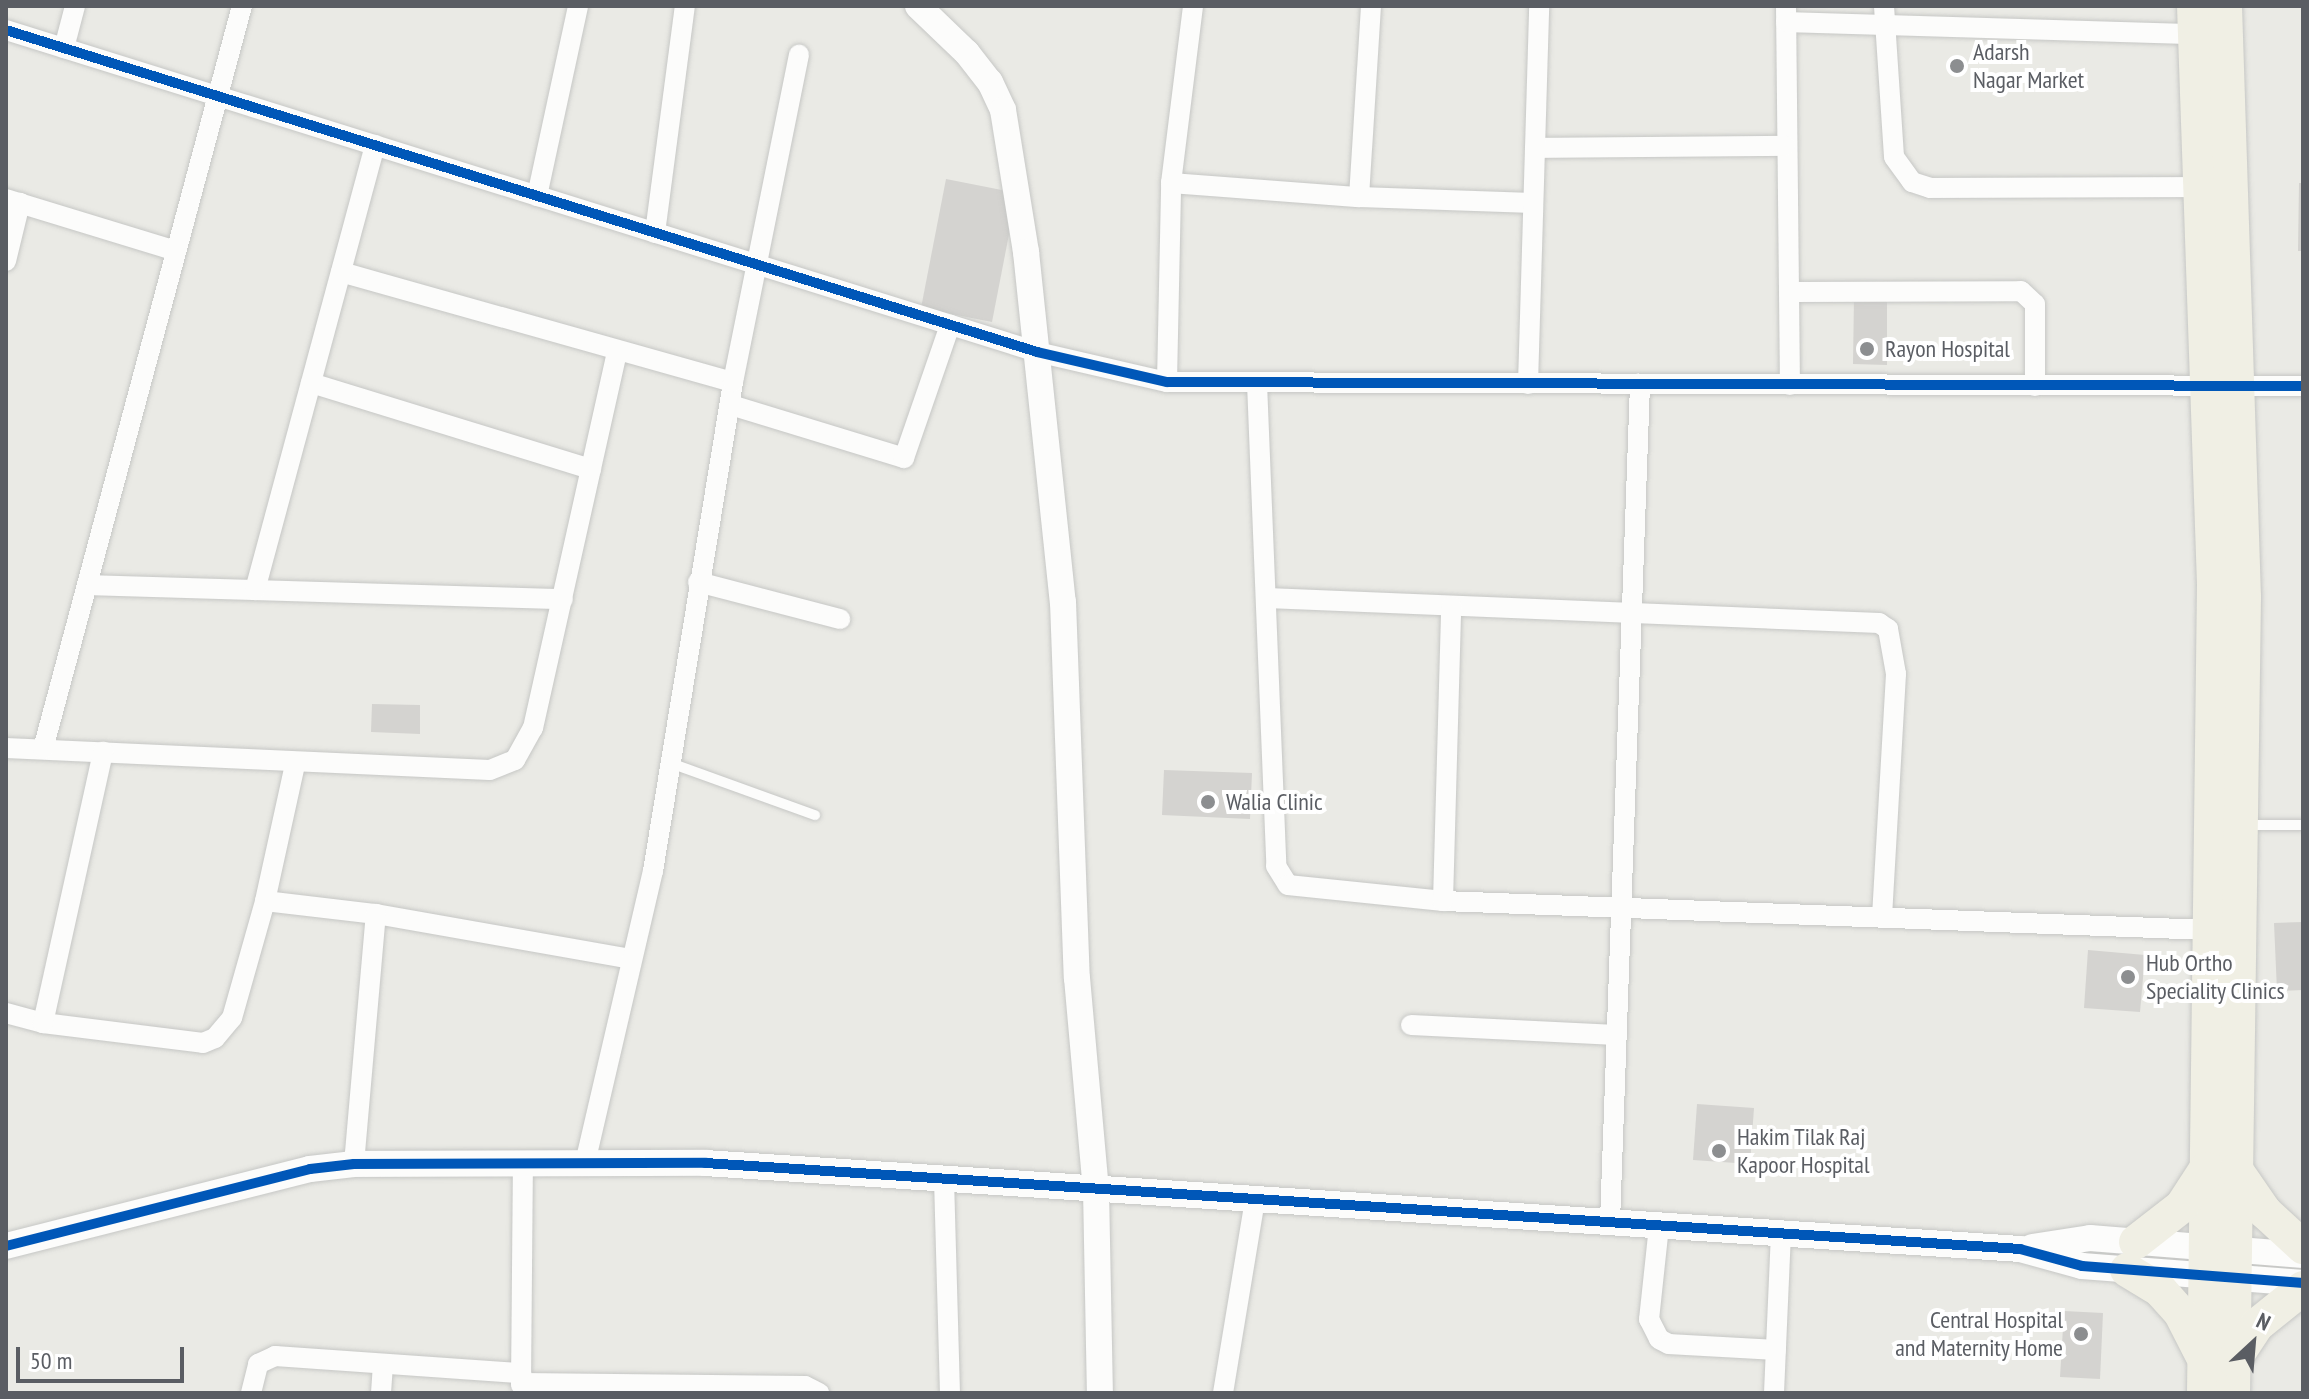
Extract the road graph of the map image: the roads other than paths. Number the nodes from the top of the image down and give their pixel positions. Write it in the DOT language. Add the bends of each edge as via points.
graph roads {
  1 [pos="75,6"];
  2 [pos="242,6"];
  3 [pos="578,6"];
  4 [pos="685,6"];
  5 [pos="918,6"];
  6 [pos="1193,6"];
  7 [pos="1371,6"];
  8 [pos="1539,6"];
  9 [pos="2225,6"];
  10 [pos="1786,14"];
  11 [pos="1884,16"];
  12 [pos="2194,20"];
  13 [pos="6,30"];
  14 [pos="64,48"];
  15 [pos="799,55"];
  16 [pos="218,96"];
  17 [pos="375,145"];
  18 [pos="1785,146"];
  19 [pos="1535,148"];
  20 [pos="1171,183"];
  21 [pos="2200,187"];
  22 [pos="537,196"];
  23 [pos="1359,197"];
  24 [pos="13,201"];
  25 [pos="1533,203"];
  26 [pos="655,233"];
  27 [pos="176,251"];
  28 [pos="6,261"];
  29 [pos="760,266"];
  30 [pos="341,272"];
  31 [pos="1791,292"];
  32 [pos="950,325"];
  33 [pos="617,351"];
  34 [pos="1037,352"];
  35 [pos="733,382"];
  36 [pos="1167,382"];
  37 [pos="311,383"];
  38 [pos="1257,383"];
  39 [pos="1528,384"];
  40 [pos="1640,384"];
  41 [pos="1790,385"];
  42 [pos="2035,386"];
  43 [pos="2303,386"];
  44 [pos="2224,387"];
  45 [pos="731,405"];
  46 [pos="591,469"];
  47 [pos="698,582"];
  48 [pos="87,585"];
  49 [pos="255,590"];
  50 [pos="1267,598"];
  51 [pos="563,599"];
  52 [pos="1451,606"];
  53 [pos="1632,612"];
  54 [pos="840,619"];
  55 [pos="6,748"];
  56 [pos="43,749"];
  57 [pos="103,752"];
  58 [pos="295,764"];
  59 [pos="673,764"];
  60 [pos="815,815"];
  61 [pos="2245,825"];
  62 [pos="2303,825"];
  63 [pos="265,901"];
  64 [pos="1443,901"];
  65 [pos="1621,907"];
  66 [pos="376,914"];
  67 [pos="1882,917"];
  68 [pos="2210,930"];
  69 [pos="631,959"];
  70 [pos="6,1013"];
  71 [pos="43,1023"];
  72 [pos="1411,1025"];
  73 [pos="1617,1035"];
  74 [pos="585,1163"];
  75 [pos="354,1164"];
  76 [pos="523,1164"];
  77 [pos="2222,1169"];
  78 [pos="944,1179"];
  79 [pos="1096,1189"];
  80 [pos="1255,1199"];
  81 [pos="1610,1222"];
  82 [pos="1659,1226"];
  83 [pos="1781,1234"];
  84 [pos="6,1246"];
  85 [pos="2303,1247"];
  86 [pos="2303,1255"];
  87 [pos="2131,1256"];
  88 [pos="2220,1263"];
  89 [pos="2303,1286"];
  90 [pos="1776,1350"];
  91 [pos="383,1364"];
  92 [pos="2224,1370"];
  93 [pos="521,1383"];
  94 [pos="251,1393"];
  95 [pos="381,1393"];
  96 [pos="819,1393"];
  97 [pos="950,1393"];
  98 [pos="1100,1393"];
  99 [pos="1223,1393"];
  100 [pos="1774,1393"];
  101 [pos="2204,1393"];
  1 -- 14 [label="street"];
  2 -- 16 [label="street"];
  3 -- 22 [label="street"];
  4 -- 26 [label="street"];
  5 -- 34 [label="street" via="967,53 1003,110"];
  6 -- 20 [label="street"];
  7 -- 23 [label="street"];
  8 -- 19 [label="street"];
  9 -- 44 [label="highway"];
  10 -- 11 [label="street"];
  10 -- 18 [label="street"];
  11 -- 12 [label="street"];
  11 -- 21 [label="street" via="1894,157 1912,182 1930,188"];
  12 -- 21 [label="highway"];
  13 -- 14 [label="street"];
  14 -- 16 [label="street"];
  15 -- 29 [label="street"];
  16 -- 17 [label="street"];
  16 -- 27 [label="street"];
  17 -- 22 [label="street"];
  17 -- 30 [label="street"];
  18 -- 19 [label="street"];
  18 -- 31 [label="street"];
  19 -- 25 [label="street"];
  20 -- 23 [label="street"];
  20 -- 36 [label="street"];
  21 -- 44 [label="highway"];
  22 -- 26 [label="street"];
  23 -- 25 [label="street"];
  24 -- 27 [label="street"];
  24 -- 28 [label="street"];
  25 -- 39 [label="street"];
  26 -- 29 [label="street"];
  27 -- 48 [label="street"];
  29 -- 32 [label="street"];
  29 -- 35 [label="street"];
  30 -- 33 [label="street"];
  30 -- 37 [label="street"];
  31 -- 41 [label="street"];
  31 -- 42 [label="street" via="2021,291 2035,304"];
  32 -- 34 [label="street"];
  32 -- 45 [label="street" via="904,458"];
  33 -- 35 [label="street"];
  33 -- 46 [label="street"];
  34 -- 36 [label="street"];
  34 -- 79 [label="street" via="1063,602 1077,978"];
  35 -- 45 [label="street"];
  36 -- 38 [label="street"];
  37 -- 46 [label="street"];
  37 -- 49 [label="street"];
  38 -- 39 [label="street"];
  38 -- 50 [label="street"];
  39 -- 40 [label="street"];
  40 -- 41 [label="street"];
  40 -- 53 [label="street"];
  41 -- 42 [label="street"];
  42 -- 44 [label="street"];
  43 -- 44 [label="street"];
  44 -- 61 [label="highway"];
  44 -- 68 [label="highway" via="2214,585"];
  45 -- 47 [label="street"];
  46 -- 51 [label="street"];
  47 -- 54 [label="street"];
  47 -- 59 [label="street"];
  48 -- 49 [label="street"];
  48 -- 56 [label="street"];
  49 -- 51 [label="street"];
  50 -- 52 [label="street"];
  50 -- 64 [label="street" via="1280,876 1299,889"];
  51 -- 58 [label="street" via="533,728 525,749 506,765 490,770"];
  52 -- 53 [label="street"];
  52 -- 64 [label="street"];
  53 -- 65 [label="street"];
  53 -- 67 [label="street" via="1865,622 1888,629 1896,674"];
  55 -- 56 [label="street"];
  56 -- 57 [label="street"];
  57 -- 58 [label="street"];
  57 -- 71 [label="street"];
  58 -- 63 [label="street"];
  59 -- 60 [label="lane"];
  59 -- 69 [label="street"];
  61 -- 62 [label="lane"];
  61 -- 77 [label="highway"];
  63 -- 66 [label="street"];
  63 -- 71 [label="street" via="232,1018 215,1038 203,1043"];
  64 -- 65 [label="street"];
  65 -- 67 [label="street"];
  65 -- 73 [label="street"];
  66 -- 69 [label="street"];
  66 -- 75 [label="street"];
  67 -- 68 [label="street"];
  68 -- 77 [label="highway"];
  69 -- 74 [label="street"];
  70 -- 71 [label="street"];
  72 -- 73 [label="street"];
  73 -- 81 [label="street"];
  74 -- 76 [label="street"];
  74 -- 78 [label="street" via="705,1163"];
  75 -- 76 [label="street"];
  75 -- 84 [label="street" via="280,1176"];
  76 -- 93 [label="street"];
  77 -- 85 [label="highway"];
  77 -- 87 [label="highway"];
  77 -- 88 [label="highway"];
  78 -- 79 [label="street"];
  78 -- 97 [label="street"];
  79 -- 80 [label="street"];
  79 -- 98 [label="street"];
  80 -- 81 [label="street"];
  80 -- 99 [label="street"];
  81 -- 82 [label="street"];
  82 -- 83 [label="street"];
  82 -- 90 [label="street" via="1649,1319 1659,1339 1669,1344"];
  83 -- 87 [label="street" via="2020,1249 2082,1266"];
  83 -- 90 [label="street"];
  86 -- 88 [label="street"];
  87 -- 88 [label="street"];
  87 -- 92 [label="highway"];
  88 -- 89 [label="street"];
  88 -- 92 [label="highway"];
  89 -- 92 [label="highway" via="2257,1325"];
  90 -- 100 [label="street"];
  91 -- 93 [label="street"];
  91 -- 94 [label="street" via="275,1356 258,1364"];
  91 -- 95 [label="street"];
  92 -- 101 [label="highway"];
  93 -- 96 [label="street" via="805,1386"];
}
